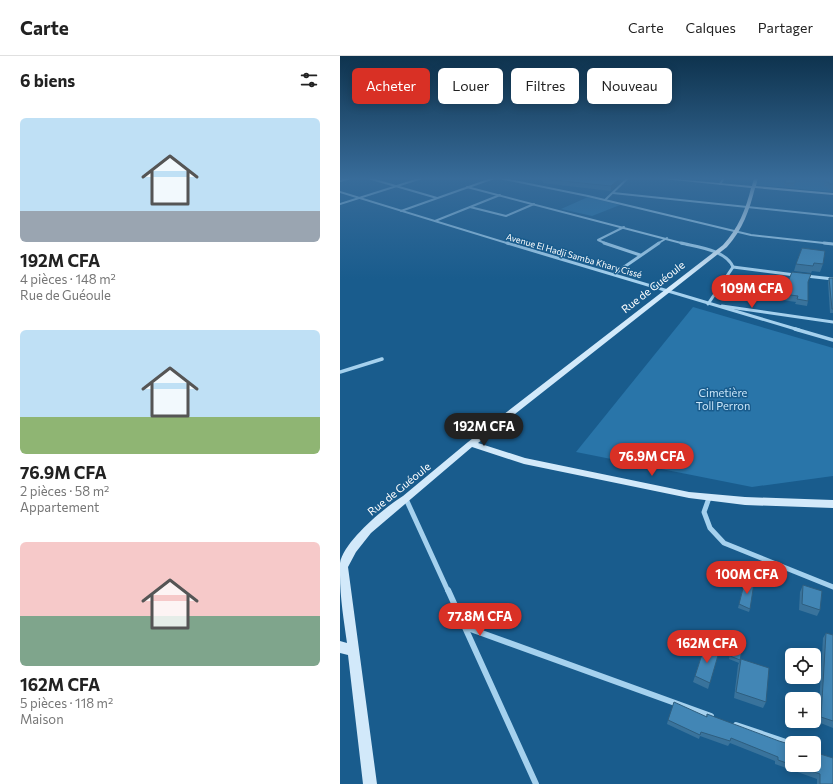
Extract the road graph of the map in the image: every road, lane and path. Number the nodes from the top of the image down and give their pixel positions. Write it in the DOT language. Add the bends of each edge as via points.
graph roads {
  1 [pos="404,212"];
  2 [pos="457,212"];
  3 [pos="489,212"];
  4 [pos="515,212"];
  5 [pos="565,212"];
  6 [pos="656,212"];
  7 [pos="746,212"];
  8 [pos="790,212"];
  9 [pos="833,216"];
  10 [pos="435,221"];
  11 [pos="624,227"];
  12 [pos="736,231"];
  13 [pos="667,238"];
  14 [pos="833,244"];
  15 [pos="716,252"];
  16 [pos="640,255"];
  17 [pos="733,268"];
  18 [pos="614,274"];
  19 [pos="833,279"];
  20 [pos="667,291"];
  21 [pos="707,304"];
  22 [pos="833,322"];
  23 [pos="833,340"];
  24 [pos="382,359"];
  25 [pos="340,372"];
  26 [pos="471,444"];
  27 [pos="709,498"];
  28 [pos="406,499"];
  29 [pos="833,504"];
  30 [pos="341,567"];
  31 [pos="833,587"];
  32 [pos="465,627"];
  33 [pos="340,647"];
  34 [pos="353,651"];
  35 [pos="719,719"];
  36 [pos="726,721"];
  37 [pos="785,742"];
  38 [pos="370,784"];
  39 [pos="536,784"];
  1 -- 10 [label="street, Avenue El Hadji Samba Khary Cissé"];
  2 -- 10 [label="street"];
  3 -- 4 [label="street" via="506,216"];
  5 -- 11 [label="street"];
  6 -- 12 [label="street"];
  7 -- 12 [label="main road, Rue de Guéoule"];
  8 -- 9 [label="street"];
  10 -- 18 [label="street, Avenue El Hadji Samba Khary Cissé"];
  11 -- 13 [label="street"];
  11 -- 16 [label="street" via="598,241"];
  12 -- 14 [label="street"];
  12 -- 15 [label="main road, Rue de Guéoule" via="725,246"];
  13 -- 15 [label="street"];
  13 -- 16 [label="street"];
  15 -- 17 [label="street" via="731,262"];
  15 -- 20 [label="main road, Rue de Guéoule"];
  16 -- 18 [label="street"];
  17 -- 19 [label="street"];
  17 -- 21 [label="street"];
  18 -- 20 [label="street, Avenue El Hadji Samba Khary Cissé"];
  20 -- 21 [label="street, Avenue El Hadji Samba Khary Cissé"];
  20 -- 26 [label="main road, Rue de Guéoule"];
  21 -- 22 [label="street"];
  21 -- 23 [label="street"];
  24 -- 25 [label="street"];
  26 -- 27 [label="main road" via="524,461"];
  26 -- 28 [label="main road, Rue de Guéoule"];
  27 -- 29 [label="main road"];
  27 -- 31 [label="street" via="704,512 710,528 724,543"];
  28 -- 30 [label="main road, Rue de Guéoule" via="367,530"];
  28 -- 32 [label="street"];
  30 -- 34 [label="main road, Rue de Guéoule"];
  32 -- 35 [label="street"];
  32 -- 39 [label="street"];
  33 -- 34 [label="main road"];
  34 -- 38 [label="main road, Rue de Guéoule"];
  36 -- 37 [label="street"];
}
